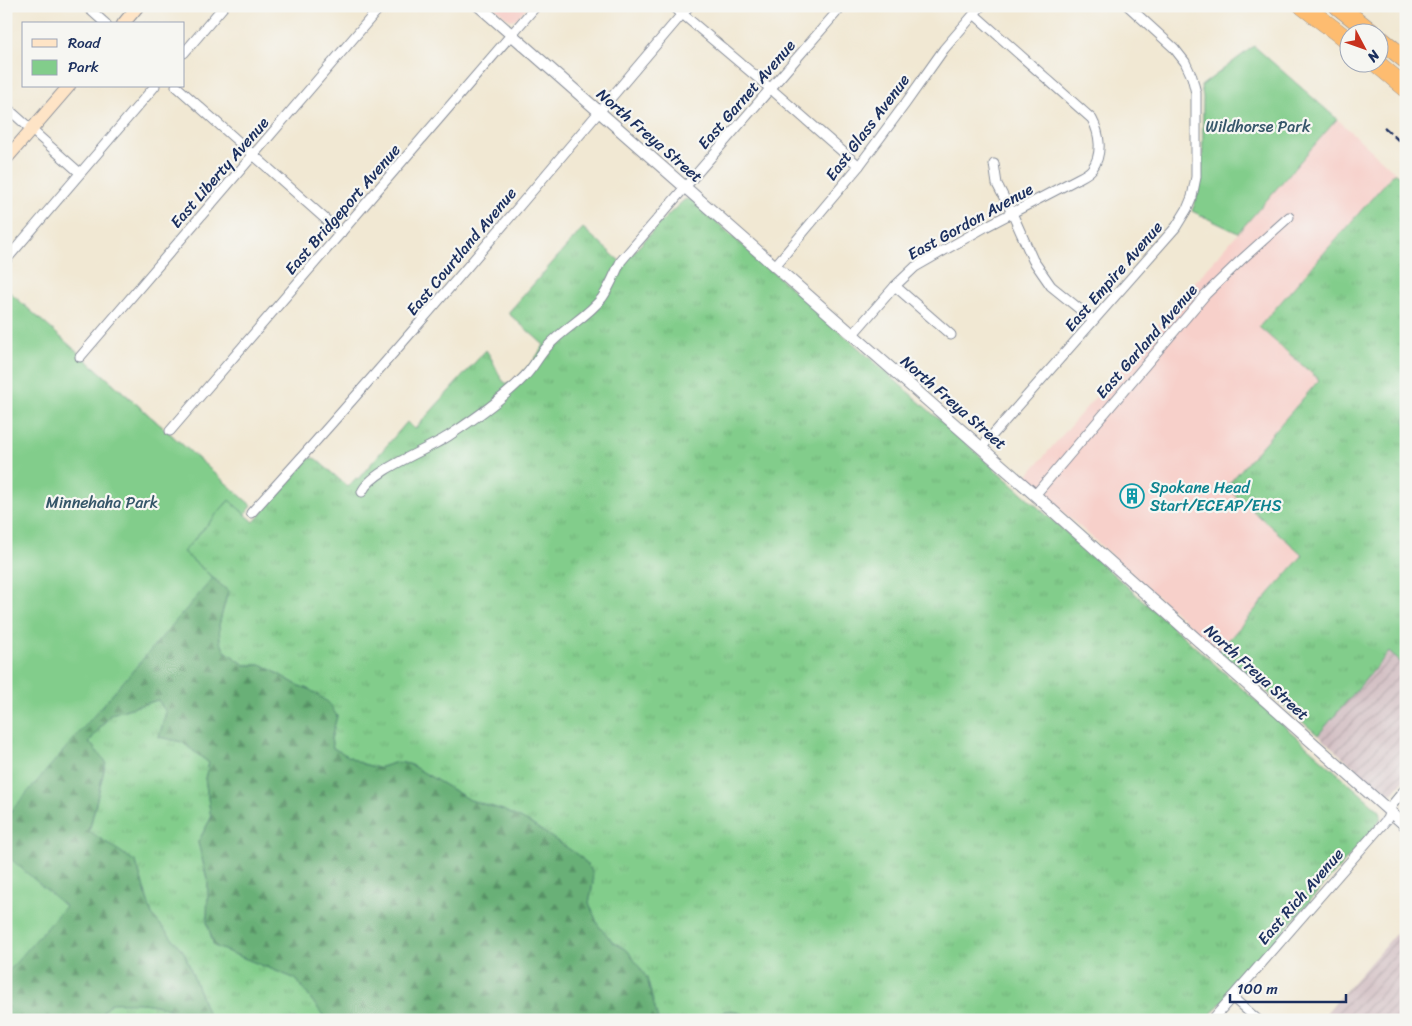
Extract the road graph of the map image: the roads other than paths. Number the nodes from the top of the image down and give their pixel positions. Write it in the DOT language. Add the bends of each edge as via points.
graph roads {
  1 [pos="86,6"];
  2 [pos="138,6"];
  3 [pos="224,6"];
  4 [pos="381,6"];
  5 [pos="479,6"];
  6 [pos="536,6"];
  7 [pos="673,6"];
  8 [pos="689,6"];
  9 [pos="842,6"];
  10 [pos="981,6"];
  11 [pos="1128,6"];
  12 [pos="1303,6"];
  13 [pos="1338,6"];
  14 [pos="682,14"];
  15 [pos="974,14"];
  16 [pos="104,22"];
  17 [pos="125,22"];
  18 [pos="1358,22"];
  19 [pos="1340,34"];
  20 [pos="511,35"];
  21 [pos="1390,47"];
  22 [pos="185,52"];
  23 [pos="1406,60"];
  24 [pos="1386,72"];
  25 [pos="67,88"];
  26 [pos="153,88"];
  27 [pos="178,88"];
  28 [pos="1406,88"];
  29 [pos="771,89"];
  30 [pos="6,107"];
  31 [pos="599,111"];
  32 [pos="32,129"];
  33 [pos="253,155"];
  34 [pos="6,159"];
  35 [pos="994,164"];
  36 [pos="859,166"];
  37 [pos="80,173"];
  38 [pos="685,186"];
  39 [pos="1012,213"];
  40 [pos="1289,217"];
  41 [pos="342,233"];
  42 [pos="6,260"];
  43 [pos="775,266"];
  44 [pos="895,286"];
  45 [pos="1094,320"];
  46 [pos="853,334"];
  47 [pos="951,335"];
  48 [pos="80,357"];
  49 [pos="170,431"];
  50 [pos="981,448"];
  51 [pos="362,492"];
  52 [pos="1035,495"];
  53 [pos="251,512"];
  54 [pos="1406,788"];
  55 [pos="1390,812"];
  56 [pos="1406,826"];
  57 [pos="1232,997"];
  58 [pos="1212,1020"];
  59 [pos="1258,1020"];
  1 -- 16 [label="street"];
  2 -- 17 [label="main road"];
  3 -- 22 [label="street"];
  4 -- 33 [label="street, East Liberty Avenue"];
  5 -- 20 [label="street, North Freya Street"];
  6 -- 20 [label="street, East Bridgeport Avenue"];
  7 -- 14 [label="street"];
  8 -- 14 [label="street, East Courtland Avenue"];
  9 -- 29 [label="street, East Garnet Avenue"];
  10 -- 15 [label="street, East Glass Avenue"];
  11 -- 45 [label="street, East Empire Avenue" via="1174,48 1192,77 1196,93 1196,177 1192,197 1176,227"];
  12 -- 19 [label="highway"];
  13 -- 18 [label="highway"];
  14 -- 29 [label="street"];
  14 -- 31 [label="street, East Courtland Avenue"];
  15 -- 36 [label="street, East Glass Avenue" via="944,48"];
  15 -- 39 [label="street, East Gordon Avenue" via="1092,119 1097,129 1100,147 1091,170"];
  20 -- 31 [label="street, North Freya Street"];
  20 -- 41 [label="street, East Bridgeport Avenue"];
  21 -- 23 [label="highway"];
  24 -- 28 [label="highway"];
  25 -- 32 [label="main road"];
  26 -- 37 [label="street"];
  27 -- 33 [label="street"];
  29 -- 36 [label="street"];
  29 -- 38 [label="street, East Garnet Avenue"];
  30 -- 32 [label="street"];
  31 -- 38 [label="street, North Freya Street"];
  31 -- 53 [label="street, East Courtland Avenue" via="425,318"];
  32 -- 34 [label="main road"];
  32 -- 37 [label="street"];
  33 -- 41 [label="street"];
  33 -- 48 [label="street, East Liberty Avenue"];
  35 -- 39 [label="street" via="997,184"];
  36 -- 43 [label="street, East Glass Avenue"];
  37 -- 42 [label="street"];
  38 -- 43 [label="street, North Freya Street"];
  38 -- 51 [label="street, East Garnet Avenue" via="622,261 602,298 547,347 516,385 449,436 378,475 366,484"];
  39 -- 44 [label="street, East Gordon Avenue" via="915,267"];
  39 -- 45 [label="street" via="1033,260 1051,286"];
  40 -- 52 [label="street, East Garland Avenue" via="1206,294"];
  41 -- 49 [label="street, East Bridgeport Avenue"];
  43 -- 46 [label="street, North Freya Street"];
  44 -- 46 [label="street, East Gordon Avenue"];
  44 -- 47 [label="street"];
  45 -- 50 [label="street, East Empire Avenue"];
  46 -- 50 [label="street, North Freya Street"];
  50 -- 52 [label="street, North Freya Street"];
  52 -- 55 [label="street, North Freya Street"];
  54 -- 55 [label="street, East Rich Avenue"];
  55 -- 56 [label="street, North Freya Street"];
  55 -- 57 [label="street, East Rich Avenue"];
  57 -- 58 [label="street, East Rich Avenue"];
  57 -- 59 [label="street"];
}
